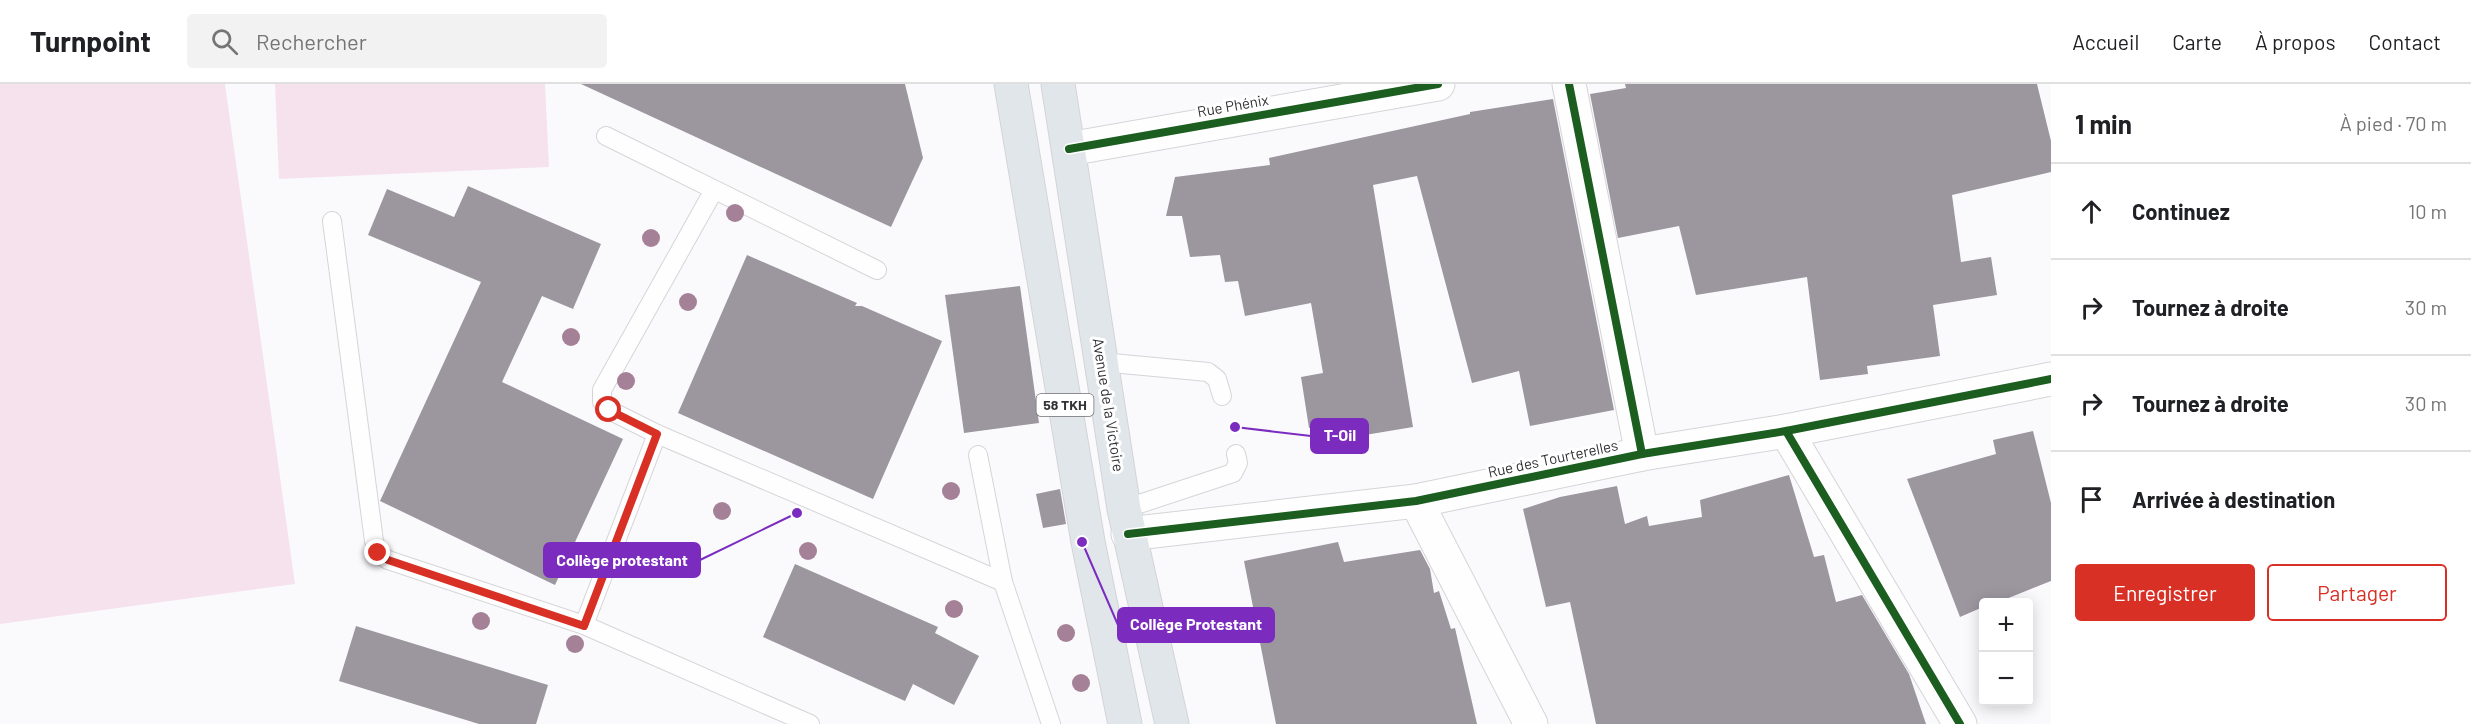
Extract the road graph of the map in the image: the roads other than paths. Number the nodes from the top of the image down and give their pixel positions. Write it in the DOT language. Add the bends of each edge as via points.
graph roads {
  1 [pos="1011,84"];
  2 [pos="1058,84"];
  3 [pos="1438,84"];
  4 [pos="1569,84"];
  5 [pos="606,136"];
  6 [pos="1069,149"];
  7 [pos="714,190"];
  8 [pos="332,221"];
  9 [pos="877,270"];
  10 [pos="1101,362"];
  11 [pos="2051,379"];
  12 [pos="1222,396"];
  13 [pos="1786,430"];
  14 [pos="657,434"];
  15 [pos="1236,454"];
  16 [pos="1642,454"];
  17 [pos="978,455"];
  18 [pos="1416,501"];
  19 [pos="1126,522"];
  20 [pos="1003,582"];
  21 [pos="584,626"];
  22 [pos="810,724"];
  23 [pos="1051,724"];
  24 [pos="1125,724"];
  25 [pos="1172,724"];
  26 [pos="1532,724"];
  27 [pos="1960,724"];
  1 -- 24 [label="highway, 58 TKH" via="1088,542"];
  2 -- 6 [label="highway, Avenue de la Victoire / 58 TKH"];
  3 -- 6 [label="street, Rue Phénix"];
  4 -- 16 [label="street"];
  5 -- 7 [label="lane"];
  6 -- 10 [label="highway, Avenue de la Victoire / 58 TKH"];
  7 -- 9 [label="lane"];
  7 -- 14 [label="lane" via="602,390 602,402 609,410"];
  8 -- 21 [label="lane" via="378,553 388,560"];
  10 -- 12 [label="lane" via="1208,372 1217,379"];
  10 -- 19 [label="highway, Avenue de la Victoire / 58 TKH"];
  11 -- 13 [label="street, Rue des Tourterelles"];
  13 -- 16 [label="street, Rue des Tourterelles"];
  13 -- 27 [label="street"];
  14 -- 20 [label="lane"];
  14 -- 21 [label="lane"];
  15 -- 19 [label="lane" via="1238,463 1233,473"];
  16 -- 18 [label="street, Rue des Tourterelles"];
  17 -- 20 [label="lane"];
  18 -- 19 [label="street, Rue des Tourterelles"];
  18 -- 26 [label="street"];
  19 -- 25 [label="highway, Avenue de la Victoire / 58 TKH"];
  20 -- 23 [label="lane"];
  21 -- 22 [label="lane"];
}
